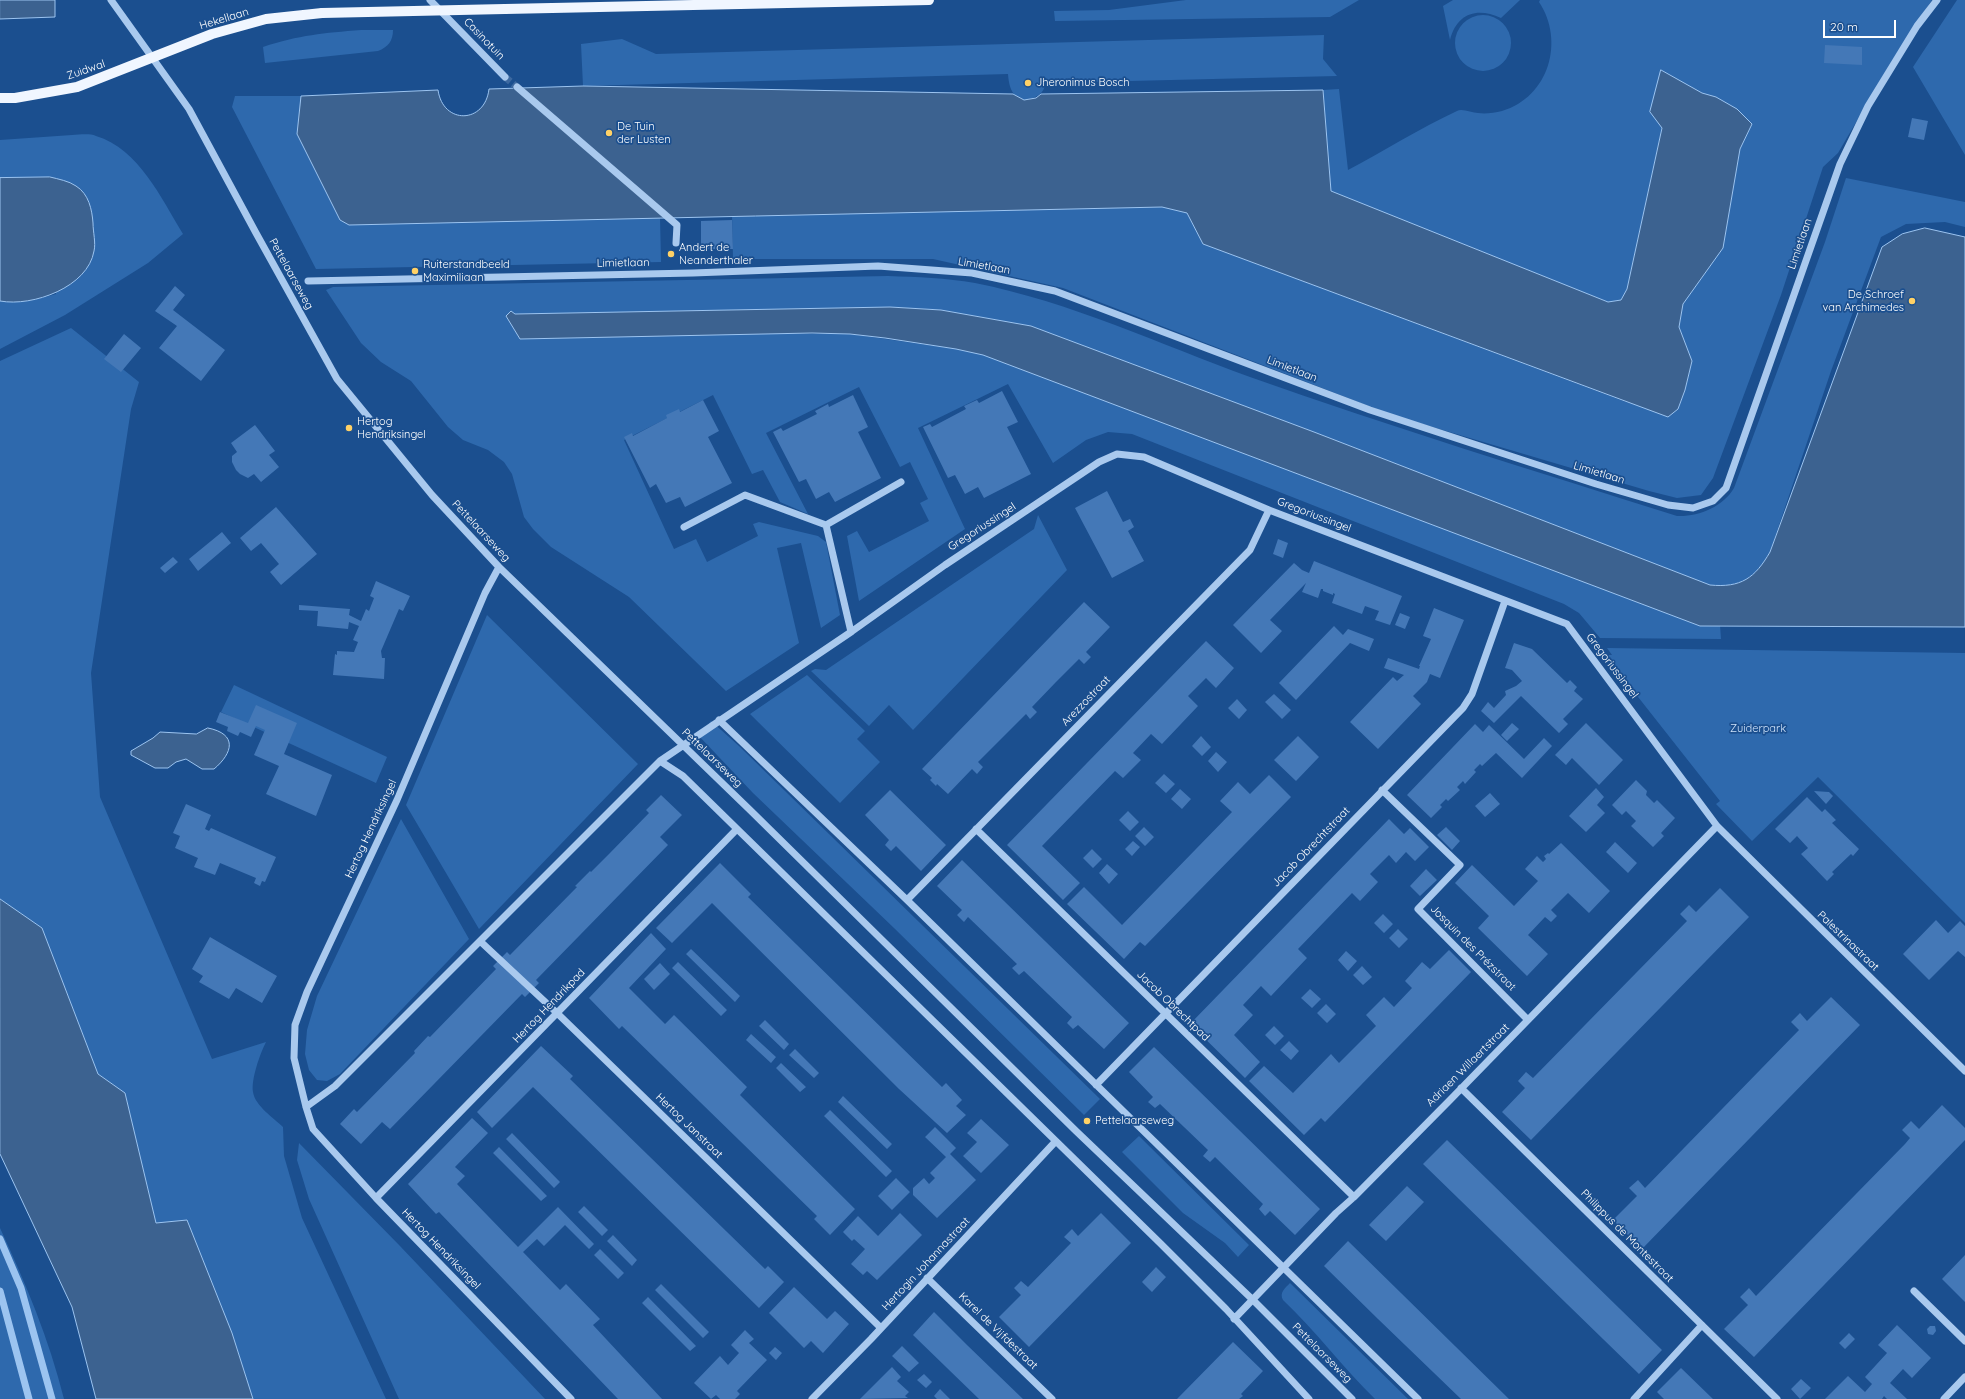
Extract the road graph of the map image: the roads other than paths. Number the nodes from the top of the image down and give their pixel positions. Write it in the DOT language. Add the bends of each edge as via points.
graph roads {
  1 [pos="112,0"];
  2 [pos="430,0"];
  3 [pos="929,0"];
  4 [pos="1936,0"];
  5 [pos="547,4"];
  6 [pos="153,57"];
  7 [pos="505,77"];
  8 [pos="517,87"];
  9 [pos="0,98"];
  10 [pos="676,243"];
  11 [pos="308,281"];
  12 [pos="900,482"];
  13 [pos="1269,510"];
  14 [pos="826,525"];
  15 [pos="684,527"];
  16 [pos="499,566"];
  17 [pos="1505,600"];
  18 [pos="851,632"];
  19 [pos="718,720"];
  20 [pos="683,745"];
  21 [pos="660,761"];
  22 [pos="1382,790"];
  23 [pos="1717,826"];
  24 [pos="737,829"];
  25 [pos="976,829"];
  26 [pos="907,900"];
  27 [pos="481,942"];
  28 [pos="557,1013"];
  29 [pos="1165,1013"];
  30 [pos="1528,1020"];
  31 [pos="1965,1070"];
  32 [pos="1096,1085"];
  33 [pos="1461,1088"];
  34 [pos="306,1107"];
  35 [pos="1055,1142"];
  36 [pos="1354,1197"];
  37 [pos="376,1198"];
  38 [pos="1284,1268"];
  39 [pos="927,1278"];
  40 [pos="1914,1291"];
  41 [pos="1253,1300"];
  42 [pos="1234,1319"];
  43 [pos="1702,1325"];
  44 [pos="881,1328"];
  45 [pos="1965,1341"];
  46 [pos="1965,1377"];
  47 [pos="571,1399"];
  48 [pos="812,1399"];
  49 [pos="1052,1399"];
  50 [pos="1307,1399"];
  51 [pos="1352,1399"];
  52 [pos="1418,1399"];
  53 [pos="1634,1399"];
  54 [pos="1777,1399"];
  55 [pos="1944,1399"];
  1 -- 6 [label="street, Pettelaarseweg"];
  2 -- 7 [label="street, Casinotuin"];
  3 -- 5 [label="main road, Hekellaan"];
  4 -- 11 [label="street, Limietlaan" via="1868,106 1840,164 1726,488 1713,501 1693,508 1668,506 1370,410 1055,291 972,273 878,266 693,273"];
  5 -- 6 [label="main road, Hekellaan, bridge" via="505,9 322,13 266,19 212,34"];
  6 -- 9 [label="main road, Zuidwal" via="77,87 15,98"];
  6 -- 16 [label="street, Pettelaarseweg" via="189,109 337,378 432,495"];
  8 -- 10 [label="street" via="677,225"];
  12 -- 14 [label="street"];
  13 -- 17 [label="street, Gregoriussingel"];
  13 -- 18 [label="street, Gregoriussingel" via="1144,457 1117,454 1099,462 945,564"];
  13 -- 25 [label="street, Arezzostraat" via="1250,550"];
  14 -- 15 [label="street" via="745,495"];
  14 -- 18 [label="street"];
  16 -- 20 [label="street, Pettelaarseweg"];
  16 -- 34 [label="street, Hertog Hendriksingel" via="485,593 397,800 307,992 295,1025 294,1058"];
  17 -- 22 [label="street, Jacob Obrechtstraat" via="1472,694 1463,708"];
  17 -- 23 [label="street, Gregoriussingel" via="1567,624"];
  18 -- 19 [label="street, Gregoriussingel"];
  19 -- 20 [label="street, Gregoriussingel"];
  19 -- 26 [label="street"];
  20 -- 21 [label="street"];
  20 -- 41 [label="street, Pettelaarseweg" via="1076,1132"];
  21 -- 24 [label="street" via="683,776"];
  21 -- 27 [label="street"];
  22 -- 29 [label="street, Jacob Obrechtstraat"];
  22 -- 30 [label="street, Josquin des Prézstraat" via="1460,865 1418,909"];
  23 -- 30 [label="street, Adriaen Willaertstraat"];
  23 -- 31 [label="street, Palestrinastraat"];
  24 -- 28 [label="street, Hertog Hendrikpad"];
  24 -- 35 [label="street"];
  25 -- 26 [label="street, Arezzostraat"];
  25 -- 29 [label="street, Jacob Obrechtpad"];
  26 -- 32 [label="street"];
  27 -- 28 [label="street, Hertog Janstraat"];
  27 -- 34 [label="street" via="335,1086"];
  28 -- 37 [label="street, Hertog Hendrikpad"];
  28 -- 44 [label="street, Hertog Janstraat"];
  29 -- 32 [label="street, Jacob Obrechtstraat"];
  29 -- 36 [label="street, Jacob Obrechtpad"];
  30 -- 33 [label="street, Adriaen Willaertstraat"];
  32 -- 38 [label="street"];
  33 -- 36 [label="street, Adriaen Willaertstraat"];
  33 -- 43 [label="street, Philippus de Montestraat"];
  34 -- 37 [label="street, Hertog Hendriksingel" via="313,1129"];
  35 -- 39 [label="street, Hertogin Johannastraat"];
  35 -- 42 [label="street" via="1161,1244"];
  36 -- 38 [label="street, Adriaen Willaertstraat"];
  37 -- 47 [label="street, Hertog Hendriksingel"];
  38 -- 41 [label="street, Adriaen Willaertstraat"];
  38 -- 52 [label="street"];
  39 -- 44 [label="street, Hertogin Johannastraat"];
  39 -- 49 [label="street, Karel de Vijfdestraat"];
  40 -- 45 [label="street"];
  41 -- 42 [label="street, Adriaen Willaertstraat"];
  41 -- 51 [label="street, Pettelaarseweg"];
  42 -- 50 [label="street"];
  43 -- 53 [label="street"];
  43 -- 54 [label="street, Philippus de Montestraat"];
  44 -- 48 [label="street, Hertogin Johannastraat"];
  46 -- 55 [label="street"];
}
